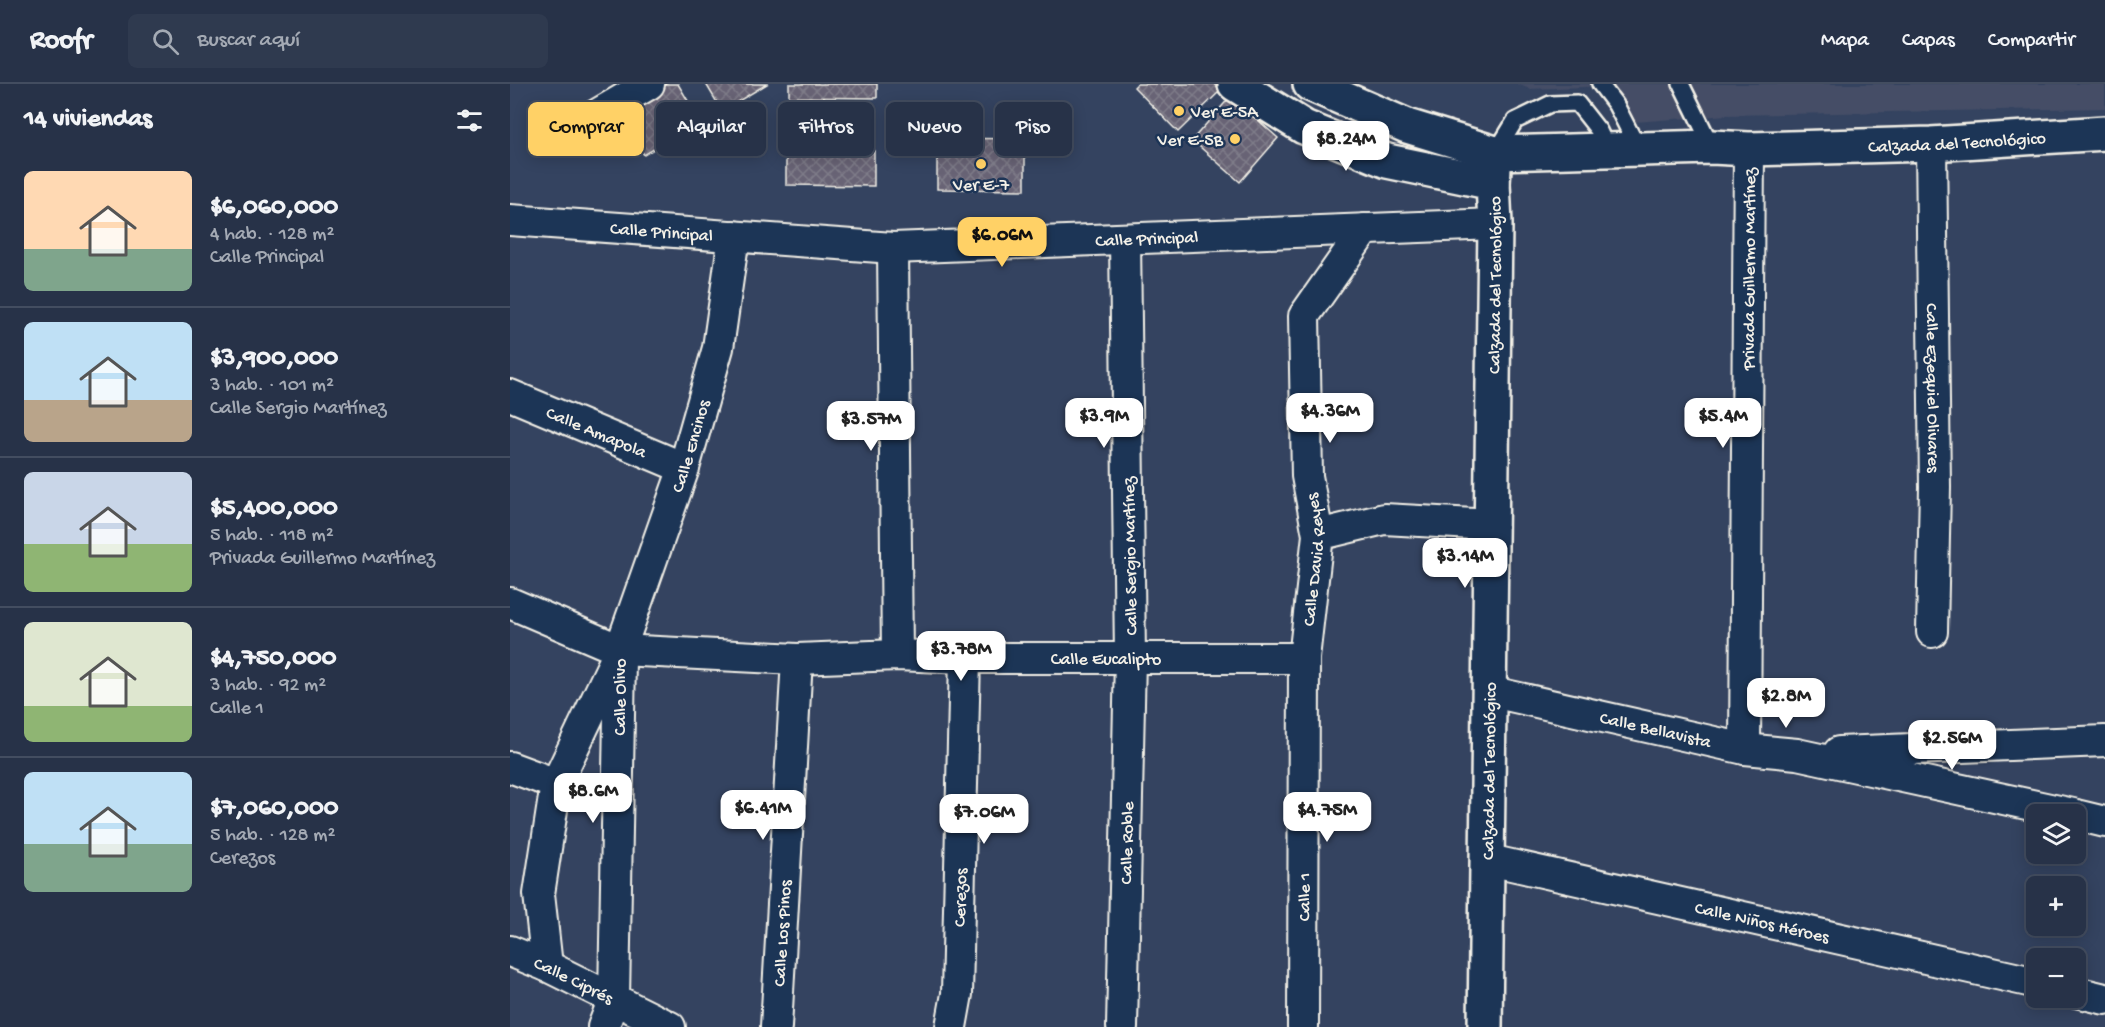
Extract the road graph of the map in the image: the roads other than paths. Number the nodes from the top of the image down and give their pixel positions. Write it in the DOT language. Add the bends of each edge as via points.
graph roads {
  1 [pos="649,84"];
  2 [pos="1234,84"];
  3 [pos="1310,84"];
  4 [pos="1600,84"];
  5 [pos="1681,84"];
  6 [pos="618,102"];
  7 [pos="2105,133"];
  8 [pos="1931,144"];
  9 [pos="1712,147"];
  10 [pos="1749,149"];
  11 [pos="1623,150"];
  12 [pos="1494,168"];
  13 [pos="510,220"];
  14 [pos="1495,224"];
  15 [pos="1365,229"];
  16 [pos="734,236"];
  17 [pos="1125,239"];
  18 [pos="893,248"];
  19 [pos="510,395"];
  20 [pos="684,468"];
  21 [pos="1492,525"];
  22 [pos="1318,535"];
  23 [pos="510,603"];
  24 [pos="1932,632"];
  25 [pos="620,650"];
  26 [pos="897,655"];
  27 [pos="965,658"];
  28 [pos="1130,658"];
  29 [pos="1304,658"];
  30 [pos="797,659"];
  31 [pos="1488,691"];
  32 [pos="2105,741"];
  33 [pos="1745,749"];
  34 [pos="1797,754"];
  35 [pos="510,767"];
  36 [pos="556,784"];
  37 [pos="2026,804"];
  38 [pos="2086,818"];
  39 [pos="2105,822"];
  40 [pos="1489,860"];
  41 [pos="510,951"];
  42 [pos="547,966"];
  43 [pos="2026,981"];
  44 [pos="2086,994"];
  45 [pos="615,999"];
  46 [pos="2105,999"];
  47 [pos="603,1027"];
  48 [pos="670,1027"];
  49 [pos="776,1027"];
  50 [pos="951,1027"];
  51 [pos="1122,1027"];
  52 [pos="1303,1027"];
  53 [pos="1485,1027"];
  1 -- 6 [label="street"];
  2 -- 12 [label="street" via="1304,127 1387,161"];
  3 -- 12 [label="street"];
  4 -- 11 [label="lane" via="1616,105"];
  5 -- 9 [label="lane"];
  7 -- 8 [label="street, Calzada del Tecnológico"];
  8 -- 10 [label="street, Calzada del Tecnológico"];
  8 -- 24 [label="street, Calle Ezequiel Olivares" via="1935,487"];
  9 -- 10 [label="street, Calzada del Tecnológico"];
  9 -- 11 [label="street, Calzada del Tecnológico"];
  10 -- 33 [label="street, Privada Guillermo Martínez"];
  11 -- 12 [label="street, Calzada del Tecnológico"];
  11 -- 12 [label="lane" via="1599,131 1577,104 1550,104 1515,121"];
  12 -- 14 [label="street, Calzada del Tecnológico"];
  13 -- 16 [label="street, Calle Principal"];
  14 -- 15 [label="street, Calle Principal"];
  14 -- 21 [label="street, Calzada del Tecnológico"];
  15 -- 17 [label="street, Calle Principal"];
  15 -- 22 [label="street, Calle David Reyes" via="1304,316 1307,476"];
  16 -- 18 [label="street, Calle Principal"];
  16 -- 20 [label="street, Calle Encinos" via="718,348"];
  17 -- 18 [label="street, Calle Principal"];
  17 -- 28 [label="street, Calle Sergio Martínez"];
  18 -- 26 [label="street"];
  19 -- 20 [label="street, Calle Amapola"];
  20 -- 25 [label="street, Calle Encinos"];
  21 -- 22 [label="street" via="1384,519"];
  21 -- 31 [label="street, Calzada del Tecnológico"];
  22 -- 29 [label="street, Calle David Reyes"];
  23 -- 25 [label="street"];
  25 -- 30 [label="street, Calle Eucalipto"];
  25 -- 36 [label="street, Calle Olivo"];
  25 -- 45 [label="street, Calle Olivo"];
  26 -- 27 [label="street, Calle Eucalipto"];
  26 -- 30 [label="street, Calle Eucalipto"];
  27 -- 28 [label="street, Calle Eucalipto"];
  27 -- 50 [label="street, Cerezos" via="957,994"];
  28 -- 29 [label="street, Calle Eucalipto"];
  28 -- 51 [label="street, Calle Roble"];
  29 -- 52 [label="street, Calle 1"];
  30 -- 49 [label="street, Calle Los Pinos"];
  31 -- 33 [label="street, Calle Bellavista"];
  31 -- 40 [label="street, Calzada del Tecnológico"];
  32 -- 34 [label="street"];
  33 -- 34 [label="street, Calle Bellavista"];
  34 -- 37 [label="street, Calle Bellavista"];
  35 -- 36 [label="street"];
  36 -- 42 [label="street, Calle Olivo" via="539,894"];
  38 -- 39 [label="street, Calle Bellavista"];
  40 -- 43 [label="street, Calle Niños Héroes"];
  40 -- 53 [label="street, Calzada del Tecnológico"];
  41 -- 42 [label="street, Calle Ciprés"];
  42 -- 45 [label="street, Calle Ciprés"];
  44 -- 46 [label="street"];
  45 -- 47 [label="street"];
  45 -- 48 [label="street, Calle Ciprés"];
}
